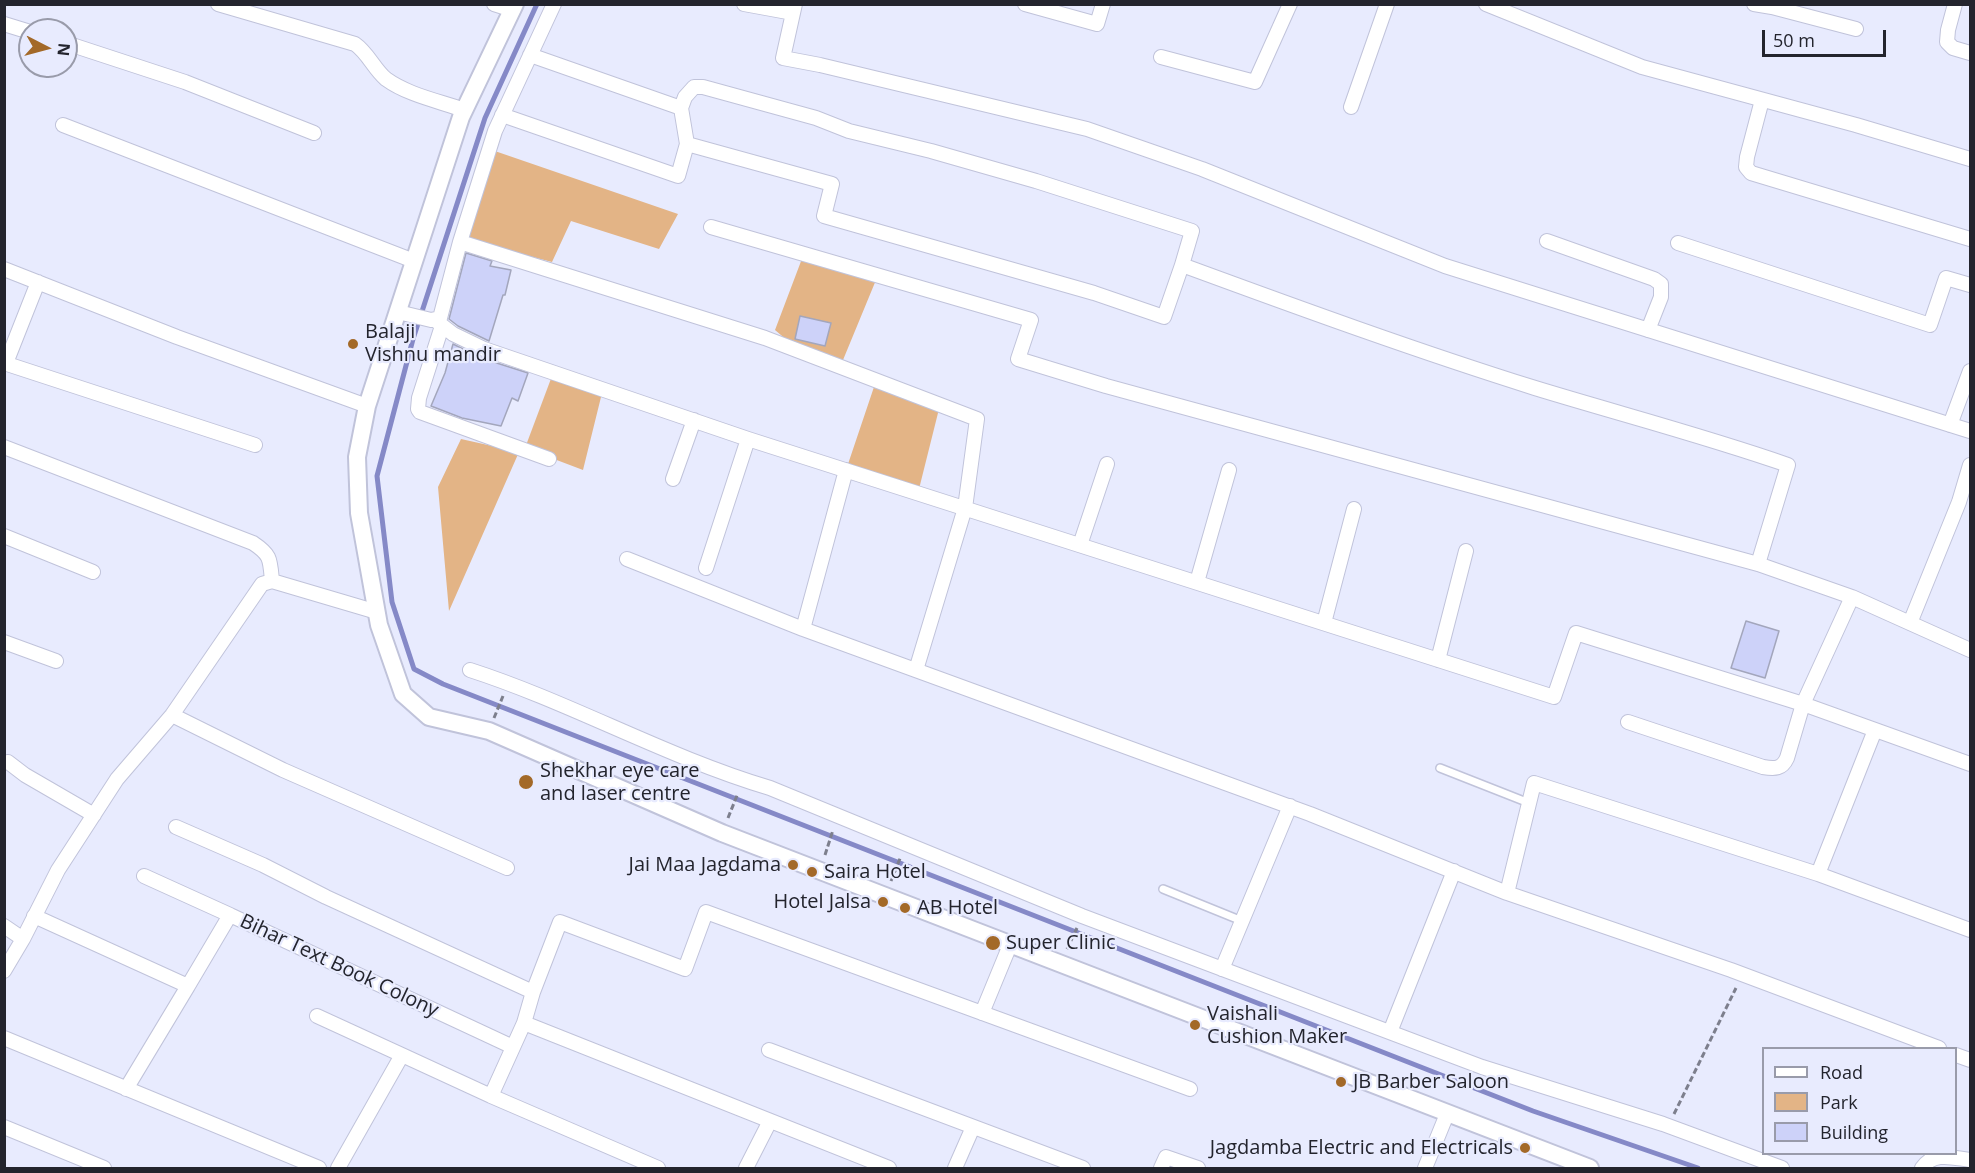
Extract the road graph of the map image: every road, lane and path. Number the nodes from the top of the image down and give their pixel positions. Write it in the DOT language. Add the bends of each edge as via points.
graph roads {
  1 [pos="218,4"];
  2 [pos="494,4"];
  3 [pos="554,4"];
  4 [pos="744,4"];
  5 [pos="1025,4"];
  6 [pos="1103,4"];
  7 [pos="1290,4"];
  8 [pos="1387,4"];
  9 [pos="1486,4"];
  10 [pos="1754,4"];
  11 [pos="1955,4"];
  12 [pos="1772,6"];
  13 [pos="514,7"];
  14 [pos="794,9"];
  15 [pos="1856,29"];
  16 [pos="78,48"];
  17 [pos="1971,53"];
  18 [pos="530,55"];
  19 [pos="1161,57"];
  20 [pos="1762,100"];
  21 [pos="1351,107"];
  22 [pos="681,108"];
  23 [pos="464,110"];
  24 [pos="502,115"];
  25 [pos="63,125"];
  26 [pos="314,133"];
  27 [pos="687,144"];
  28 [pos="1971,159"];
  29 [pos="711,227"];
  30 [pos="1971,239"];
  31 [pos="1547,241"];
  32 [pos="460,242"];
  33 [pos="1678,243"];
  34 [pos="414,261"];
  35 [pos="1182,265"];
  36 [pos="4,269"];
  37 [pos="38,282"];
  38 [pos="1971,285"];
  39 [pos="405,314"];
  40 [pos="436,322"];
  41 [pos="1648,330"];
  42 [pos="5,363"];
  43 [pos="1971,371"];
  44 [pos="368,406"];
  45 [pos="694,420"];
  46 [pos="1950,425"];
  47 [pos="1971,431"];
  48 [pos="748,439"];
  49 [pos="255,445"];
  50 [pos="4,447"];
  51 [pos="549,459"];
  52 [pos="1107,464"];
  53 [pos="1971,465"];
  54 [pos="846,470"];
  55 [pos="1230,470"];
  56 [pos="673,479"];
  57 [pos="1965,504"];
  58 [pos="965,508"];
  59 [pos="1354,509"];
  60 [pos="4,536"];
  61 [pos="1080,545"];
  62 [pos="1466,551"];
  63 [pos="627,559"];
  64 [pos="1758,564"];
  65 [pos="706,568"];
  66 [pos="93,572"];
  67 [pos="272,580"];
  68 [pos="1197,582"];
  69 [pos="1852,597"];
  70 [pos="377,612"];
  71 [pos="1324,623"];
  72 [pos="1910,623"];
  73 [pos="803,629"];
  74 [pos="4,642"];
  75 [pos="1971,650"];
  76 [pos="1438,660"];
  77 [pos="56,661"];
  78 [pos="470,669"];
  79 [pos="916,670"];
  80 [pos="504,695"];
  81 [pos="1803,704"];
  82 [pos="172,715"];
  83 [pos="495,717"];
  84 [pos="1628,722"];
  85 [pos="1875,730"];
  86 [pos="6,763"];
  87 [pos="1971,765"];
  88 [pos="1440,768"];
  89 [pos="737,795"];
  90 [pos="1529,803"];
  91 [pos="1290,807"];
  92 [pos="94,814"];
  93 [pos="730,815"];
  94 [pos="176,827"];
  95 [pos="833,832"];
  96 [pos="828,848"];
  97 [pos="901,856"];
  98 [pos="507,867"];
  99 [pos="1454,872"];
  100 [pos="1818,874"];
  101 [pos="144,876"];
  102 [pos="892,876"];
  103 [pos="1163,889"];
  104 [pos="1507,893"];
  105 [pos="230,915"];
  106 [pos="34,916"];
  107 [pos="1242,921"];
  108 [pos="4,926"];
  109 [pos="1076,928"];
  110 [pos="1971,930"];
  111 [pos="23,939"];
  112 [pos="1010,945"];
  113 [pos="1068,947"];
  114 [pos="1222,969"];
  115 [pos="4,970"];
  116 [pos="1742,975"];
  117 [pos="188,986"];
  118 [pos="533,992"];
  119 [pos="982,1013"];
  120 [pos="317,1016"];
  121 [pos="524,1023"];
  122 [pos="1390,1032"];
  123 [pos="4,1038"];
  124 [pos="513,1047"];
  125 [pos="1936,1047"];
  126 [pos="769,1050"];
  127 [pos="402,1056"];
  128 [pos="126,1089"];
  129 [pos="1190,1089"];
  130 [pos="490,1096"];
  131 [pos="1446,1114"];
  132 [pos="770,1121"];
  133 [pos="1668,1126"];
  134 [pos="4,1127"];
  135 [pos="973,1127"];
  136 [pos="1971,1160"];
  137 [pos="104,1168"];
  138 [pos="319,1168"];
  139 [pos="338,1168"];
  140 [pos="658,1168"];
  141 [pos="746,1168"];
  142 [pos="889,1168"];
  143 [pos="955,1168"];
  144 [pos="1083,1168"];
  145 [pos="1161,1168"];
  146 [pos="1198,1168"];
  147 [pos="1425,1168"];
  148 [pos="1590,1168"];
  149 [pos="1782,1168"];
  150 [pos="1922,1168"];
  1 -- 23 [label="street" via="346,41 361,49 378,71 395,84"];
  2 -- 13 [label="street"];
  3 -- 18 [label="street"];
  4 -- 14 [label="street"];
  5 -- 6 [label="street" via="1097,24"];
  7 -- 19 [label="street" via="1255,82"];
  8 -- 21 [label="street"];
  9 -- 20 [label="street" via="1642,67"];
  10 -- 12 [label="street"];
  11 -- 17 [label="street" via="1947,42"];
  12 -- 15 [label="street"];
  13 -- 23 [label="street"];
  14 -- 41 [label="street" via="783,58 1087,129 1202,169 1445,266"];
  16 -- 26 [label="street" via="185,82"];
  18 -- 22 [label="street"];
  18 -- 24 [label="street"];
  20 -- 28 [label="street"];
  20 -- 30 [label="street" via="1747,157 1746,167 1751,173"];
  22 -- 27 [label="street"];
  22 -- 35 [label="street" via="694,87 703,87 1036,181 1192,231"];
  23 -- 34 [label="street"];
  24 -- 27 [label="street" via="678,176"];
  24 -- 32 [label="street"];
  25 -- 34 [label="street"];
  27 -- 35 [label="street" via="832,184 824,216 1094,292 1164,317"];
  29 -- 64 [label="street" via="1031,320 1018,359"];
  31 -- 41 [label="street" via="1661,284 1661,297"];
  32 -- 40 [label="street" via="442,313"];
  32 -- 58 [label="street" via="765,338 977,419"];
  33 -- 38 [label="street" via="1930,325 1946,279"];
  34 -- 39 [label="street"];
  35 -- 64 [label="street" via="1522,384 1788,465"];
  36 -- 37 [label="street"];
  37 -- 42 [label="street"];
  37 -- 44 [label="street"];
  39 -- 40 [label="street"];
  39 -- 44 [label="street"];
  40 -- 45 [label="street" via="484,349"];
  40 -- 51 [label="street" via="419,399 420,412"];
  41 -- 46 [label="street"];
  42 -- 49 [label="street"];
  43 -- 46 [label="street"];
  44 -- 70 [label="street" via="357,457 359,513"];
  45 -- 48 [label="street"];
  45 -- 56 [label="street"];
  46 -- 47 [label="street"];
  48 -- 54 [label="street"];
  48 -- 65 [label="street"];
  50 -- 67 [label="street" via="253,543 266,552"];
  52 -- 61 [label="street"];
  53 -- 57 [label="street"];
  54 -- 58 [label="street"];
  54 -- 73 [label="street"];
  55 -- 68 [label="street"];
  57 -- 72 [label="street"];
  58 -- 61 [label="street"];
  58 -- 79 [label="street"];
  59 -- 71 [label="street"];
  60 -- 66 [label="street"];
  61 -- 68 [label="street"];
  62 -- 76 [label="street"];
  63 -- 73 [label="street"];
  64 -- 69 [label="street"];
  67 -- 70 [label="street"];
  67 -- 82 [label="street" via="262,584"];
  68 -- 71 [label="street"];
  69 -- 72 [label="street"];
  69 -- 81 [label="street"];
  70 -- 112 [label="street" via="403,694 429,717 489,731 722,833"];
  71 -- 76 [label="street"];
  72 -- 75 [label="street"];
  73 -- 79 [label="street"];
  74 -- 77 [label="street"];
  76 -- 81 [label="street" via="1554,697 1576,633"];
  78 -- 114 [label="street"];
  79 -- 91 [label="street"];
  80 -- 83 [label="path"];
  81 -- 84 [label="street" via="1787,758 1779,768 1763,767"];
  81 -- 85 [label="street"];
  82 -- 92 [label="street" via="117,778"];
  82 -- 98 [label="street" via="283,770"];
  85 -- 87 [label="street"];
  85 -- 100 [label="street"];
  86 -- 92 [label="street"];
  88 -- 90 [label="lane"];
  89 -- 93 [label="path"];
  90 -- 100 [label="street" via="1534,783"];
  90 -- 104 [label="street"];
  91 -- 99 [label="street"];
  91 -- 107 [label="street"];
  92 -- 106 [label="street"];
  94 -- 118 [label="street"];
  95 -- 96 [label="path"];
  97 -- 102 [label="path"];
  99 -- 104 [label="street"];
  99 -- 122 [label="street"];
  100 -- 110 [label="street"];
  101 -- 105 [label="street"];
  103 -- 107 [label="lane"];
  104 -- 116 [label="street"];
  105 -- 117 [label="street, Bihar Text Book Colony"];
  105 -- 124 [label="street, Bihar Text Book Colony"];
  106 -- 111 [label="street"];
  106 -- 117 [label="street"];
  107 -- 114 [label="street"];
  108 -- 111 [label="street"];
  109 -- 113 [label="path"];
  111 -- 115 [label="street"];
  112 -- 119 [label="street"];
  112 -- 131 [label="street"];
  114 -- 122 [label="street"];
  116 -- 125 [label="street"];
  116 -- 133 [label="path"];
  117 -- 128 [label="street, Bihar Text Book Colony"];
  118 -- 119 [label="street" via="560,922 685,969 706,912"];
  118 -- 121 [label="street"];
  119 -- 129 [label="street"];
  120 -- 127 [label="street"];
  121 -- 124 [label="street"];
  121 -- 132 [label="street"];
  122 -- 133 [label="street" via="1482,1067"];
  123 -- 128 [label="street"];
  124 -- 130 [label="street"];
  126 -- 135 [label="street"];
  127 -- 130 [label="street"];
  127 -- 139 [label="street"];
  128 -- 138 [label="street"];
  130 -- 140 [label="street"];
  131 -- 147 [label="street"];
  131 -- 148 [label="street"];
  132 -- 141 [label="street"];
  132 -- 142 [label="street"];
  133 -- 149 [label="street"];
  134 -- 137 [label="street"];
  135 -- 143 [label="street"];
  135 -- 144 [label="street"];
  136 -- 150 [label="street" via="1936,1157"];
  145 -- 146 [label="street" via="1166,1157"];
}
